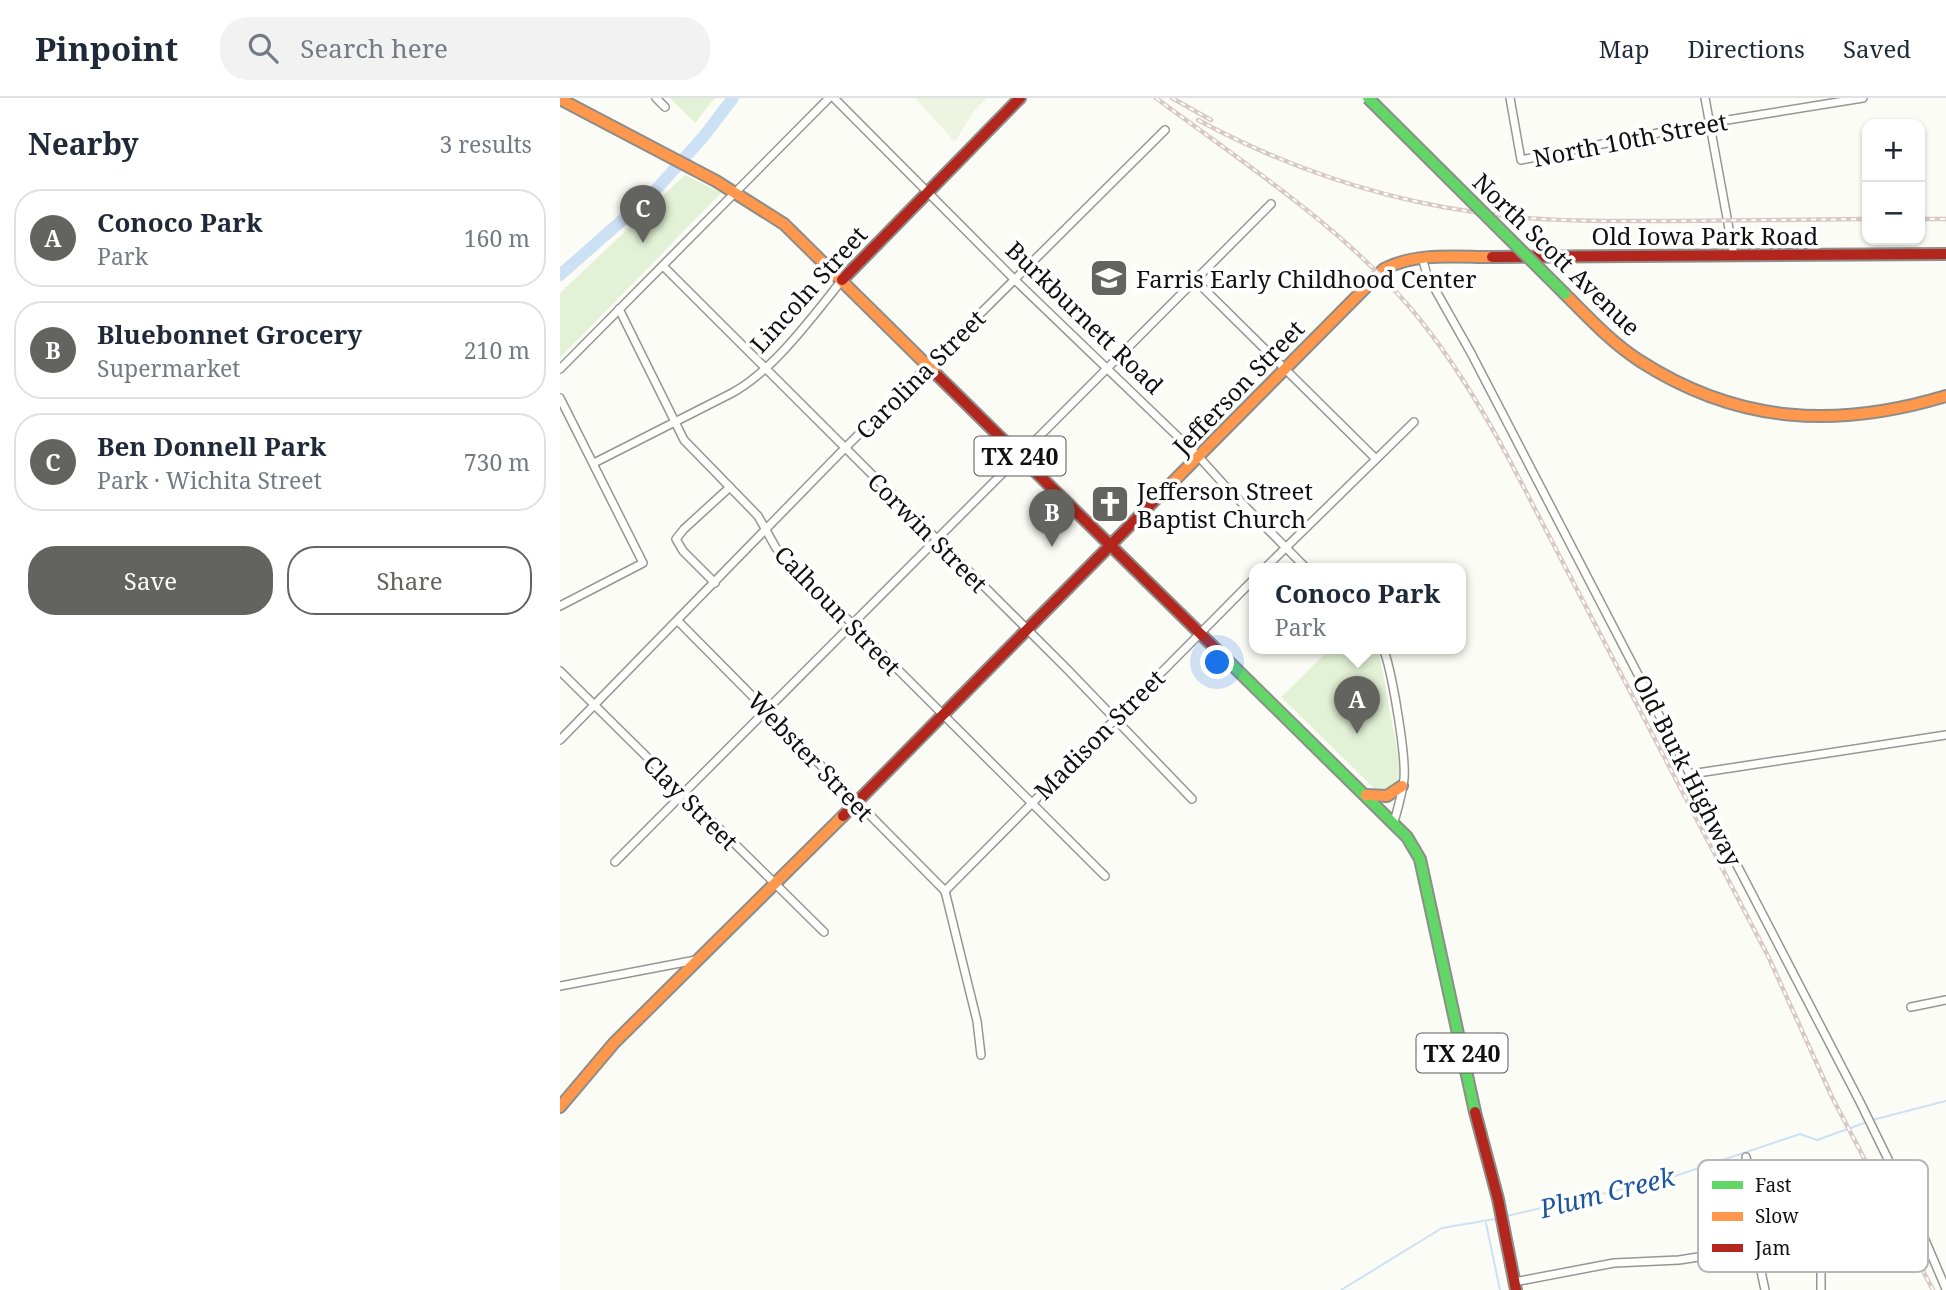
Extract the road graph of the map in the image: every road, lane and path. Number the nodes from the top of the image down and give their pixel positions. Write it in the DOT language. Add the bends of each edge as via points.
graph roads {
  1 [pos="656,98"];
  2 [pos="829,98"];
  3 [pos="834,98"];
  4 [pos="1018,98"];
  5 [pos="1368,98"];
  6 [pos="1510,98"];
  7 [pos="1705,98"];
  8 [pos="1863,98"];
  9 [pos="560,99"];
  10 [pos="665,107"];
  11 [pos="1709,123"];
  12 [pos="1166,130"];
  13 [pos="736,193"];
  14 [pos="928,193"];
  15 [pos="1271,204"];
  16 [pos="1946,254"];
  17 [pos="1734,256"];
  18 [pos="1422,257"];
  19 [pos="663,266"];
  20 [pos="842,280"];
  21 [pos="1015,280"];
  22 [pos="1195,280"];
  23 [pos="619,309"];
  24 [pos="930,365"];
  25 [pos="765,368"];
  26 [pos="1108,368"];
  27 [pos="560,369"];
  28 [pos="1285,369"];
  29 [pos="1946,396"];
  30 [pos="560,398"];
  31 [pos="674,422"];
  32 [pos="1414,422"];
  33 [pos="845,449"];
  34 [pos="1019,455"];
  35 [pos="1199,457"];
  36 [pos="1376,459"];
  37 [pos="594,463"];
  38 [pos="730,487"];
  39 [pos="765,531"];
  40 [pos="936,539"];
  41 [pos="1111,546"];
  42 [pos="1285,548"];
  43 [pos="1270,563"];
  44 [pos="1301,563"];
  45 [pos="715,583"];
  46 [pos="1249,584"];
  47 [pos="560,606"];
  48 [pos="678,621"];
  49 [pos="852,625"];
  50 [pos="1027,630"];
  51 [pos="1200,633"];
  52 [pos="1385,654"];
  53 [pos="560,671"];
  54 [pos="594,706"];
  55 [pos="766,710"];
  56 [pos="943,716"];
  57 [pos="1115,718"];
  58 [pos="1946,735"];
  59 [pos="560,740"];
  60 [pos="1691,774"];
  61 [pos="1402,786"];
  62 [pos="683,794"];
  63 [pos="1366,795"];
  64 [pos="1192,799"];
  65 [pos="857,802"];
  66 [pos="1031,803"];
  67 [pos="1394,822"];
  68 [pos="615,862"];
  69 [pos="1105,876"];
  70 [pos="775,884"];
  71 [pos="945,891"];
  72 [pos="824,932"];
  73 [pos="700,959"];
  74 [pos="560,986"];
  75 [pos="1946,1000"];
  76 [pos="1911,1006"];
  77 [pos="981,1055"];
  78 [pos="560,1107"];
  79 [pos="1746,1157"];
  80 [pos="1747,1160"];
  81 [pos="1889,1160"];
  82 [pos="1928,1247"];
  83 [pos="1698,1258"];
  84 [pos="1761,1272"];
  85 [pos="1821,1272"];
  86 [pos="1515,1286"];
  87 [pos="1946,1289"];
  88 [pos="1765,1290"];
  89 [pos="1821,1290"];
  1 -- 10 [label="street"];
  2 -- 13 [label="street"];
  3 -- 14 [label="street, Burkburnett Road"];
  4 -- 14 [label="main road, Lincoln Street"];
  5 -- 29 [label="main road, North Scott Avenue, bridge" via="1615,342 1690,388 1791,416 1839,419 1902,410"];
  6 -- 11 [label="street, North 10th Street" via="1521,160"];
  7 -- 11 [label="street"];
  8 -- 11 [label="street, North 10th Street"];
  9 -- 13 [label="main road, TX 240"];
  11 -- 17 [label="street"];
  12 -- 21 [label="street, Carolina Street"];
  13 -- 19 [label="street"];
  13 -- 20 [label="main road, TX 240" via="784,223"];
  14 -- 20 [label="main road, Lincoln Street"];
  14 -- 21 [label="street, Burkburnett Road"];
  15 -- 22 [label="street"];
  16 -- 17 [label="main road, Old Iowa Park Road"];
  17 -- 18 [label="main road, Old Iowa Park Road"];
  18 -- 28 [label="main road, Jefferson Street" via="1384,268"];
  18 -- 60 [label="street, Old Burk Highway" via="1427,275"];
  19 -- 23 [label="street"];
  19 -- 25 [label="street, Corwin Street"];
  20 -- 24 [label="main road, TX 240"];
  20 -- 25 [label="street, Lincoln Street"];
  21 -- 24 [label="street, Carolina Street"];
  21 -- 26 [label="street, Burkburnett Road"];
  22 -- 26 [label="street"];
  22 -- 28 [label="street"];
  23 -- 27 [label="street"];
  23 -- 31 [label="street, Calhoun Street"];
  24 -- 33 [label="street, Carolina Street"];
  24 -- 34 [label="main road, TX 240"];
  25 -- 31 [label="street, Lincoln Street" via="737,390"];
  25 -- 33 [label="street, Corwin Street"];
  26 -- 34 [label="street"];
  26 -- 35 [label="street, Burkburnett Road"];
  28 -- 35 [label="main road, Jefferson Street"];
  28 -- 36 [label="street"];
  30 -- 37 [label="street"];
  31 -- 37 [label="street, Lincoln Street"];
  31 -- 38 [label="street, Calhoun Street" via="693,452"];
  32 -- 36 [label="street"];
  33 -- 39 [label="street, Carolina Street"];
  33 -- 40 [label="street, Corwin Street"];
  34 -- 40 [label="street"];
  34 -- 41 [label="main road, TX 240"];
  35 -- 41 [label="main road, Jefferson Street"];
  35 -- 42 [label="street, Burkburnett Road"];
  36 -- 42 [label="street"];
  37 -- 47 [label="street" via="643,563"];
  38 -- 39 [label="street, Calhoun Street" via="758,516"];
  38 -- 45 [label="street" via="676,539"];
  39 -- 45 [label="street, Carolina Street"];
  39 -- 49 [label="street, Calhoun Street"];
  40 -- 49 [label="street"];
  40 -- 50 [label="street, Corwin Street"];
  41 -- 50 [label="main road, Jefferson Street"];
  41 -- 51 [label="main road, TX 240"];
  42 -- 43 [label="street"];
  42 -- 44 [label="street, Burkburnett Road"];
  45 -- 48 [label="street, Carolina Street"];
  46 -- 51 [label="street, Madison Street"];
  48 -- 54 [label="street, Carolina Street"];
  48 -- 55 [label="street, Webster Street"];
  49 -- 55 [label="street"];
  49 -- 56 [label="street, Calhoun Street"];
  50 -- 56 [label="main road, Jefferson Street"];
  50 -- 57 [label="street, Corwin Street"];
  51 -- 57 [label="street, Madison Street"];
  51 -- 63 [label="main road, TX 240"];
  52 -- 61 [label="street" via="1404,762"];
  53 -- 54 [label="street, Clay Street"];
  54 -- 59 [label="street, Carolina Street"];
  54 -- 62 [label="street, Clay Street"];
  55 -- 62 [label="street"];
  55 -- 65 [label="street, Webster Street"];
  56 -- 65 [label="main road, Jefferson Street"];
  56 -- 66 [label="street, Calhoun Street"];
  57 -- 64 [label="street, Corwin Street"];
  57 -- 66 [label="street, Madison Street"];
  58 -- 60 [label="street"];
  60 -- 81 [label="street, Old Burk Highway"];
  61 -- 63 [label="main road" via="1387,796"];
  61 -- 67 [label="street"];
  62 -- 68 [label="street"];
  62 -- 70 [label="street, Clay Street"];
  63 -- 67 [label="main road, TX 240"];
  65 -- 70 [label="main road, Jefferson Street"];
  65 -- 71 [label="street, Webster Street"];
  66 -- 69 [label="street, Calhoun Street"];
  66 -- 71 [label="street, Madison Street"];
  67 -- 86 [label="main road, TX 240" via="1416,852 1425,878"];
  70 -- 72 [label="street, Clay Street"];
  70 -- 73 [label="main road, Jefferson Street"];
  71 -- 77 [label="street"];
  73 -- 74 [label="street"];
  73 -- 78 [label="main road, Jefferson Street" via="614,1043"];
  75 -- 76 [label="street"];
  79 -- 80 [label="street"];
  82 -- 87 [label="street, Old Burk Highway"];
  83 -- 86 [label="street" via="1614,1263"];
  84 -- 88 [label="street"];
  85 -- 89 [label="street"];
}
